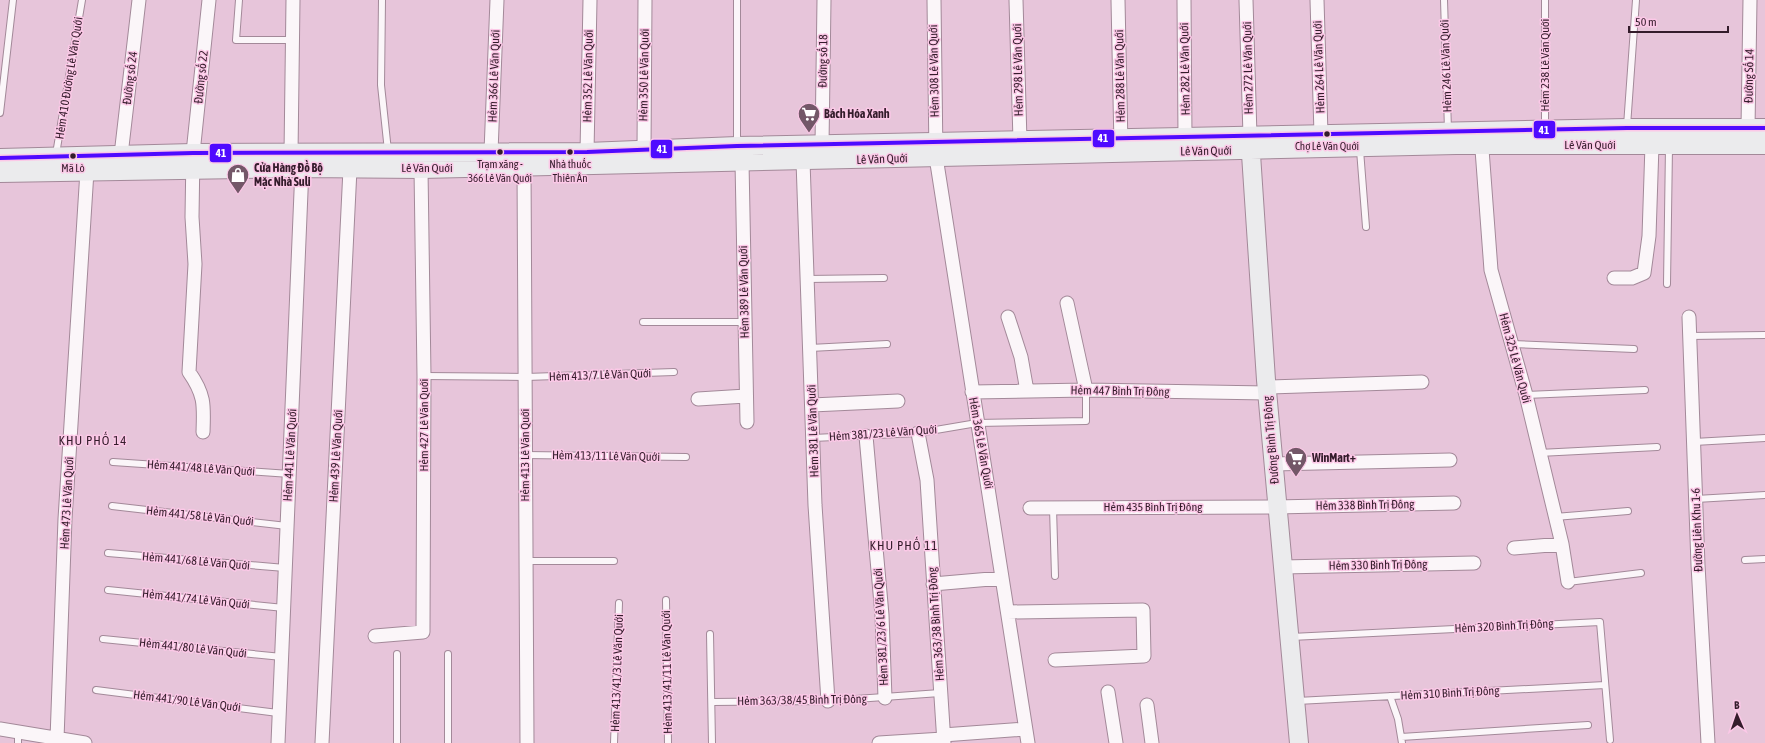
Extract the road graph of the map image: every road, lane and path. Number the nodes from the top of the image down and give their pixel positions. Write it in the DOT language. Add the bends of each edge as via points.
graph roads {
  1 [pos="13,0"];
  2 [pos="82,0"];
  3 [pos="139,0"];
  4 [pos="209,0"];
  5 [pos="240,0"];
  6 [pos="293,0"];
  7 [pos="382,0"];
  8 [pos="497,0"];
  9 [pos="590,0"];
  10 [pos="645,0"];
  11 [pos="738,0"];
  12 [pos="824,0"];
  13 [pos="934,0"];
  14 [pos="1016,0"];
  15 [pos="1118,0"];
  16 [pos="1184,0"];
  17 [pos="1246,0"];
  18 [pos="1317,0"];
  19 [pos="1444,0"];
  20 [pos="1546,0"];
  21 [pos="1636,0"];
  22 [pos="1750,0"];
  23 [pos="292,40"];
  24 [pos="0,113"];
  25 [pos="1627,128"];
  26 [pos="1757,128"];
  27 [pos="1545,129"];
  28 [pos="1448,131"];
  29 [pos="1321,134"];
  30 [pos="1185,137"];
  31 [pos="1481,138"];
  32 [pos="1020,141"];
  33 [pos="1250,143"];
  34 [pos="822,145"];
  35 [pos="1660,145"];
  36 [pos="1765,145"];
  37 [pos="1121,146"];
  38 [pos="1360,148"];
  39 [pos="936,150"];
  40 [pos="490,152"];
  41 [pos="587,152"];
  42 [pos="291,154"];
  43 [pos="740,154"];
  44 [pos="121,155"];
  45 [pos="56,156"];
  46 [pos="644,157"];
  47 [pos="0,158"];
  48 [pos="389,160"];
  49 [pos="803,161"];
  50 [pos="193,162"];
  51 [pos="524,166"];
  52 [pos="302,168"];
  53 [pos="350,169"];
  54 [pos="421,169"];
  55 [pos="87,170"];
  56 [pos="0,173"];
  57 [pos="1366,227"];
  58 [pos="884,278"];
  59 [pos="1614,278"];
  60 [pos="807,279"];
  61 [pos="1668,284"];
  62 [pos="1067,303"];
  63 [pos="1008,317"];
  64 [pos="1689,317"];
  65 [pos="643,322"];
  66 [pos="744,322"];
  67 [pos="1765,335"];
  68 [pos="1689,336"];
  69 [pos="886,344"];
  70 [pos="1512,344"];
  71 [pos="810,348"];
  72 [pos="1634,349"];
  73 [pos="674,372"];
  74 [pos="424,376"];
  75 [pos="526,377"];
  76 [pos="1422,382"];
  77 [pos="1086,390"];
  78 [pos="1267,390"];
  79 [pos="1645,390"];
  80 [pos="1027,391"];
  81 [pos="972,392"];
  82 [pos="1526,395"];
  83 [pos="746,396"];
  84 [pos="698,398"];
  85 [pos="898,400"];
  86 [pos="812,405"];
  87 [pos="747,422"];
  88 [pos="977,423"];
  89 [pos="203,432"];
  90 [pos="918,433"];
  91 [pos="866,436"];
  92 [pos="813,438"];
  93 [pos="1765,438"];
  94 [pos="1694,442"];
  95 [pos="1657,446"];
  96 [pos="1539,454"];
  97 [pos="525,455"];
  98 [pos="686,456"];
  99 [pos="1450,460"];
  100 [pos="113,462"];
  101 [pos="1273,464"];
  102 [pos="290,474"];
  103 [pos="1765,496"];
  104 [pos="1696,499"];
  105 [pos="1454,503"];
  106 [pos="112,506"];
  107 [pos="1276,507"];
  108 [pos="1030,508"];
  109 [pos="1053,508"];
  110 [pos="1628,511"];
  111 [pos="1555,517"];
  112 [pos="287,526"];
  113 [pos="1562,544"];
  114 [pos="1514,548"];
  115 [pos="108,553"];
  116 [pos="1765,559"];
  117 [pos="614,560"];
  118 [pos="1745,560"];
  119 [pos="526,561"];
  120 [pos="1474,563"];
  121 [pos="1282,567"];
  122 [pos="284,568"];
  123 [pos="1641,573"];
  124 [pos="1055,576"];
  125 [pos="1002,578"];
  126 [pos="1568,582"];
  127 [pos="933,584"];
  128 [pos="108,590"];
  129 [pos="666,600"];
  130 [pos="619,603"];
  131 [pos="284,608"];
  132 [pos="1008,612"];
  133 [pos="710,634"];
  134 [pos="375,636"];
  135 [pos="1289,637"];
  136 [pos="103,639"];
  137 [pos="397,654"];
  138 [pos="448,654"];
  139 [pos="282,657"];
  140 [pos="1055,660"];
  141 [pos="1605,685"];
  142 [pos="96,690"];
  143 [pos="1108,692"];
  144 [pos="940,693"];
  145 [pos="1390,696"];
  146 [pos="885,698"];
  147 [pos="828,701"];
  148 [pos="1295,701"];
  149 [pos="712,702"];
  150 [pos="1147,705"];
  151 [pos="278,713"];
  152 [pos="1588,724"];
  153 [pos="0,729"];
  154 [pos="1025,729"];
  155 [pos="18,738"];
  156 [pos="57,739"];
  157 [pos="943,739"];
  158 [pos="1402,740"];
  159 [pos="1610,740"];
  160 [pos="85,743"];
  161 [pos="278,743"];
  162 [pos="322,743"];
  163 [pos="397,743"];
  164 [pos="448,743"];
  165 [pos="527,743"];
  166 [pos="614,743"];
  167 [pos="668,743"];
  168 [pos="712,743"];
  169 [pos="879,743"];
  170 [pos="1028,743"];
  171 [pos="1116,743"];
  172 [pos="1152,743"];
  173 [pos="1299,743"];
  174 [pos="1708,743"];
  1 -- 24 [label="lane"];
  2 -- 45 [label="lane, Hẻm 410 Đường Lê Văn Quới"];
  3 -- 44 [label="street, Đường số 24"];
  4 -- 50 [label="street, Đường số 22"];
  5 -- 23 [label="lane" via="236,40"];
  6 -- 23 [label="street"];
  7 -- 48 [label="lane" via="381,85"];
  8 -- 40 [label="street, Hẻm 366 Lê Văn Quới"];
  9 -- 41 [label="street, Hẻm 352 Lê Văn Quới"];
  10 -- 46 [label="street, Hẻm 350 Lê Văn Quới"];
  11 -- 43 [label="lane"];
  12 -- 34 [label="street, Đường số 18"];
  13 -- 39 [label="street, Hẻm 308 Lê Văn Quới"];
  14 -- 32 [label="street, Hẻm 298 Lê Văn Quới"];
  15 -- 37 [label="street, Hẻm 288 Lê Văn Quới"];
  16 -- 30 [label="street, Hẻm 282 Lê Văn Quới"];
  17 -- 33 [label="street, Hẻm 272 Lê Văn Quới"];
  18 -- 29 [label="street, Hẻm 264 Lê Văn Quới"];
  19 -- 28 [label="lane, Hẻm 246 Lê Văn Quới"];
  20 -- 27 [label="lane, Hẻm 238 Lê Văn Quới"];
  21 -- 25 [label="lane"];
  22 -- 26 [label="street, Đường Số 14"];
  23 -- 42 [label="street"];
  25 -- 26 [label="main road, Lê Văn Quới"];
  25 -- 27 [label="main road, Lê Văn Quới"];
  27 -- 31 [label="main road, Lê Văn Quới"];
  28 -- 29 [label="main road, Lê Văn Quới"];
  28 -- 31 [label="main road, Lê Văn Quới"];
  29 -- 33 [label="main road, Lê Văn Quới"];
  30 -- 33 [label="main road, Lê Văn Quới"];
  30 -- 37 [label="main road, Lê Văn Quới"];
  31 -- 35 [label="main road, Lê Văn Quới"];
  31 -- 38 [label="main road, Lê Văn Quới"];
  31 -- 70 [label="street, Hẻm 325 Lê Văn Quới" via="1491,270"];
  32 -- 37 [label="main road, Lê Văn Quới"];
  32 -- 39 [label="main road, Lê Văn Quới"];
  33 -- 37 [label="main road, Lê Văn Quới"];
  33 -- 38 [label="main road, Lê Văn Quới"];
  33 -- 78 [label="main road, Đường Bình Trị Đông"];
  34 -- 39 [label="main road, Lê Văn Quới"];
  34 -- 43 [label="main road, Lê Văn Quới"];
  35 -- 36 [label="main road, Lê Văn Quới"];
  35 -- 59 [label="street" via="1644,274 1632,278"];
  35 -- 61 [label="lane"];
  37 -- 39 [label="main road, Lê Văn Quới"];
  38 -- 57 [label="lane"];
  39 -- 49 [label="main road, Lê Văn Quới"];
  39 -- 81 [label="street, Hẻm 365 Lê Văn Quới"];
  40 -- 41 [label="main road, Lê Văn Quới"];
  40 -- 48 [label="main road, Lê Văn Quới"];
  41 -- 46 [label="main road, Lê Văn Quới"];
  42 -- 48 [label="main road, Lê Văn Quới"];
  42 -- 50 [label="main road, Lê Văn Quới"];
  43 -- 46 [label="main road, Lê Văn Quới"];
  43 -- 49 [label="main road, Lê Văn Quới"];
  43 -- 66 [label="street, Hẻm 389 Lê Văn Quới"];
  44 -- 45 [label="main road, Lê Văn Quới"];
  44 -- 50 [label="main road, Lê Văn Quới"];
  45 -- 47 [label="main road, Lê Văn Quới"];
  46 -- 51 [label="main road, Lê Văn Quới"];
  48 -- 53 [label="main road, Lê Văn Quới"];
  48 -- 54 [label="main road, Lê Văn Quới"];
  49 -- 60 [label="street, Hẻm 381 Lê Văn Quới"];
  50 -- 52 [label="main road, Lê Văn Quới"];
  50 -- 55 [label="main road, Lê Văn Quới"];
  50 -- 89 [label="street, Đường số 22" via="192,217 195,264 189,372 199,386 204,402"];
  51 -- 54 [label="main road, Lê Văn Quới"];
  51 -- 75 [label="street, Hẻm 413 Lê Văn Quới"];
  52 -- 53 [label="main road, Lê Văn Quới"];
  52 -- 102 [label="street, Hẻm 441 Lê Văn Quới"];
  53 -- 162 [label="street, Hẻm 439 Lê Văn Quới"];
  54 -- 74 [label="street, Hẻm 427 Lê Văn Quới"];
  55 -- 56 [label="main road, Lê Văn Quới"];
  55 -- 156 [label="street, Hẻm 473 Lê Văn Quới" via="65,519"];
  58 -- 60 [label="lane"];
  60 -- 71 [label="street, Hẻm 381 Lê Văn Quới"];
  62 -- 77 [label="street"];
  63 -- 80 [label="street" via="1021,357"];
  64 -- 68 [label="street, Đường Liên Khu 1-6"];
  65 -- 66 [label="lane"];
  66 -- 83 [label="street, Hẻm 389 Lê Văn Quới"];
  67 -- 68 [label="lane"];
  68 -- 94 [label="street, Đường Liên Khu 1-6"];
  69 -- 71 [label="lane"];
  70 -- 72 [label="lane"];
  70 -- 82 [label="street, Hẻm 325 Lê Văn Quới"];
  71 -- 86 [label="street, Hẻm 381 Lê Văn Quới"];
  73 -- 75 [label="lane, Hẻm 413/7 Lê Văn Quới"];
  74 -- 75 [label="lane, Hẻm 413/7 Lê Văn Quới"];
  74 -- 134 [label="street, Hẻm 427 Lê Văn Quới" via="423,632"];
  75 -- 97 [label="street, Hẻm 413 Lê Văn Quới"];
  76 -- 78 [label="street, Hẻm 447 Bình Trị Đông"];
  77 -- 78 [label="street, Hẻm 447 Bình Trị Đông"];
  77 -- 80 [label="street, Hẻm 447 Bình Trị Đông"];
  77 -- 88 [label="lane, Hẻm 381/23 Lê Văn Quới" via="1086,421"];
  78 -- 101 [label="main road, Đường Bình Trị Đông"];
  79 -- 82 [label="lane"];
  80 -- 81 [label="street, Hẻm 447 Bình Trị Đông"];
  81 -- 88 [label="street, Hẻm 365 Lê Văn Quới"];
  82 -- 96 [label="street, Hẻm 325 Lê Văn Quới"];
  83 -- 84 [label="street"];
  83 -- 87 [label="street, Hẻm 389 Lê Văn Quới"];
  85 -- 86 [label="street"];
  86 -- 92 [label="street, Hẻm 381 Lê Văn Quới"];
  88 -- 90 [label="lane, Hẻm 381/23 Lê Văn Quới"];
  88 -- 125 [label="street, Hẻm 365 Lê Văn Quới"];
  90 -- 91 [label="lane, Hẻm 381/23 Lê Văn Quới"];
  90 -- 127 [label="street, Hẻm 363/38 Bình Trị Đông" via="926,480"];
  91 -- 92 [label="lane, Hẻm 381/23 Lê Văn Quới"];
  91 -- 146 [label="street, Hẻm 381/23/6 Lê Văn Quới" via="882,615"];
  92 -- 147 [label="street, Hẻm 381 Lê Văn Quới"];
  93 -- 94 [label="lane"];
  94 -- 104 [label="street, Đường Liên Khu 1-6"];
  95 -- 96 [label="lane"];
  96 -- 111 [label="street, Hẻm 325 Lê Văn Quới"];
  97 -- 98 [label="lane, Hẻm 413/11 Lê Văn Quới"];
  97 -- 119 [label="street, Hẻm 413 Lê Văn Quới"];
  99 -- 101 [label="street"];
  100 -- 102 [label="lane, Hẻm 441/48 Lê Văn Quới"];
  101 -- 107 [label="main road, Đường Bình Trị Đông"];
  102 -- 112 [label="street, Hẻm 441 Lê Văn Quới"];
  103 -- 104 [label="lane"];
  104 -- 174 [label="street, Đường Liên Khu 1-6"];
  105 -- 107 [label="street, Hẻm 338 Bình Trị Đông"];
  106 -- 112 [label="lane, Hẻm 441/58 Lê Văn Quới"];
  107 -- 109 [label="street, Hẻm 435 Bình Trị Đông"];
  107 -- 121 [label="main road, Đường Bình Trị Đông"];
  108 -- 109 [label="street, Hẻm 435 Bình Trị Đông"];
  109 -- 124 [label="lane"];
  110 -- 111 [label="lane"];
  111 -- 113 [label="street, Hẻm 325 Lê Văn Quới"];
  112 -- 122 [label="street, Hẻm 441 Lê Văn Quới"];
  113 -- 114 [label="street"];
  113 -- 126 [label="street, Hẻm 325 Lê Văn Quới"];
  115 -- 122 [label="lane, Hẻm 441/68 Lê Văn Quới"];
  116 -- 118 [label="lane"];
  117 -- 119 [label="lane"];
  119 -- 165 [label="street, Hẻm 413 Lê Văn Quới"];
  120 -- 121 [label="street, Hẻm 330 Bình Trị Đông"];
  121 -- 135 [label="main road, Đường Bình Trị Đông"];
  122 -- 131 [label="street, Hẻm 441 Lê Văn Quới"];
  123 -- 126 [label="lane"];
  125 -- 127 [label="street"];
  125 -- 132 [label="street, Hẻm 365 Lê Văn Quới"];
  127 -- 144 [label="street, Hẻm 363/38 Bình Trị Đông"];
  128 -- 131 [label="lane, Hẻm 441/74 Lê Văn Quới"];
  129 -- 167 [label="lane, Hẻm 413/41/11 Lê Văn Quới"];
  130 -- 166 [label="lane, Hẻm 413/41/3 Lê Văn Quới"];
  131 -- 139 [label="street, Hẻm 441 Lê Văn Quới"];
  132 -- 140 [label="street" via="1143,610 1144,656"];
  132 -- 154 [label="street, Hẻm 365 Lê Văn Quới"];
  133 -- 149 [label="lane"];
  135 -- 141 [label="lane, Hẻm 320 Bình Trị Đông" via="1600,622"];
  135 -- 148 [label="main road, Đường Bình Trị Đông"];
  136 -- 139 [label="lane, Hẻm 441/80 Lê Văn Quới"];
  137 -- 163 [label="lane"];
  138 -- 164 [label="lane"];
  139 -- 151 [label="street, Hẻm 441 Lê Văn Quới"];
  141 -- 145 [label="lane, Hẻm 310 Bình Trị Đông"];
  141 -- 159 [label="lane, Hẻm 320 Bình Trị Đông"];
  142 -- 151 [label="lane, Hẻm 441/90 Lê Văn Quới"];
  143 -- 171 [label="street"];
  144 -- 146 [label="lane, Hẻm 363/38/45 Bình Trị Đông"];
  144 -- 157 [label="street, Hẻm 363/38 Bình Trị Đông"];
  145 -- 148 [label="lane, Hẻm 310 Bình Trị Đông"];
  145 -- 158 [label="lane"];
  146 -- 147 [label="lane, Hẻm 363/38/45 Bình Trị Đông"];
  147 -- 149 [label="lane, Hẻm 363/38/45 Bình Trị Đông"];
  148 -- 173 [label="main road, Đường Bình Trị Đông"];
  149 -- 168 [label="lane"];
  150 -- 172 [label="street"];
  151 -- 161 [label="street, Hẻm 441 Lê Văn Quới"];
  152 -- 158 [label="lane"];
  153 -- 155 [label="street"];
  154 -- 157 [label="street"];
  154 -- 170 [label="street, Hẻm 365 Lê Văn Quới"];
  155 -- 156 [label="street"];
  156 -- 160 [label="street"];
  157 -- 169 [label="street"];
}
